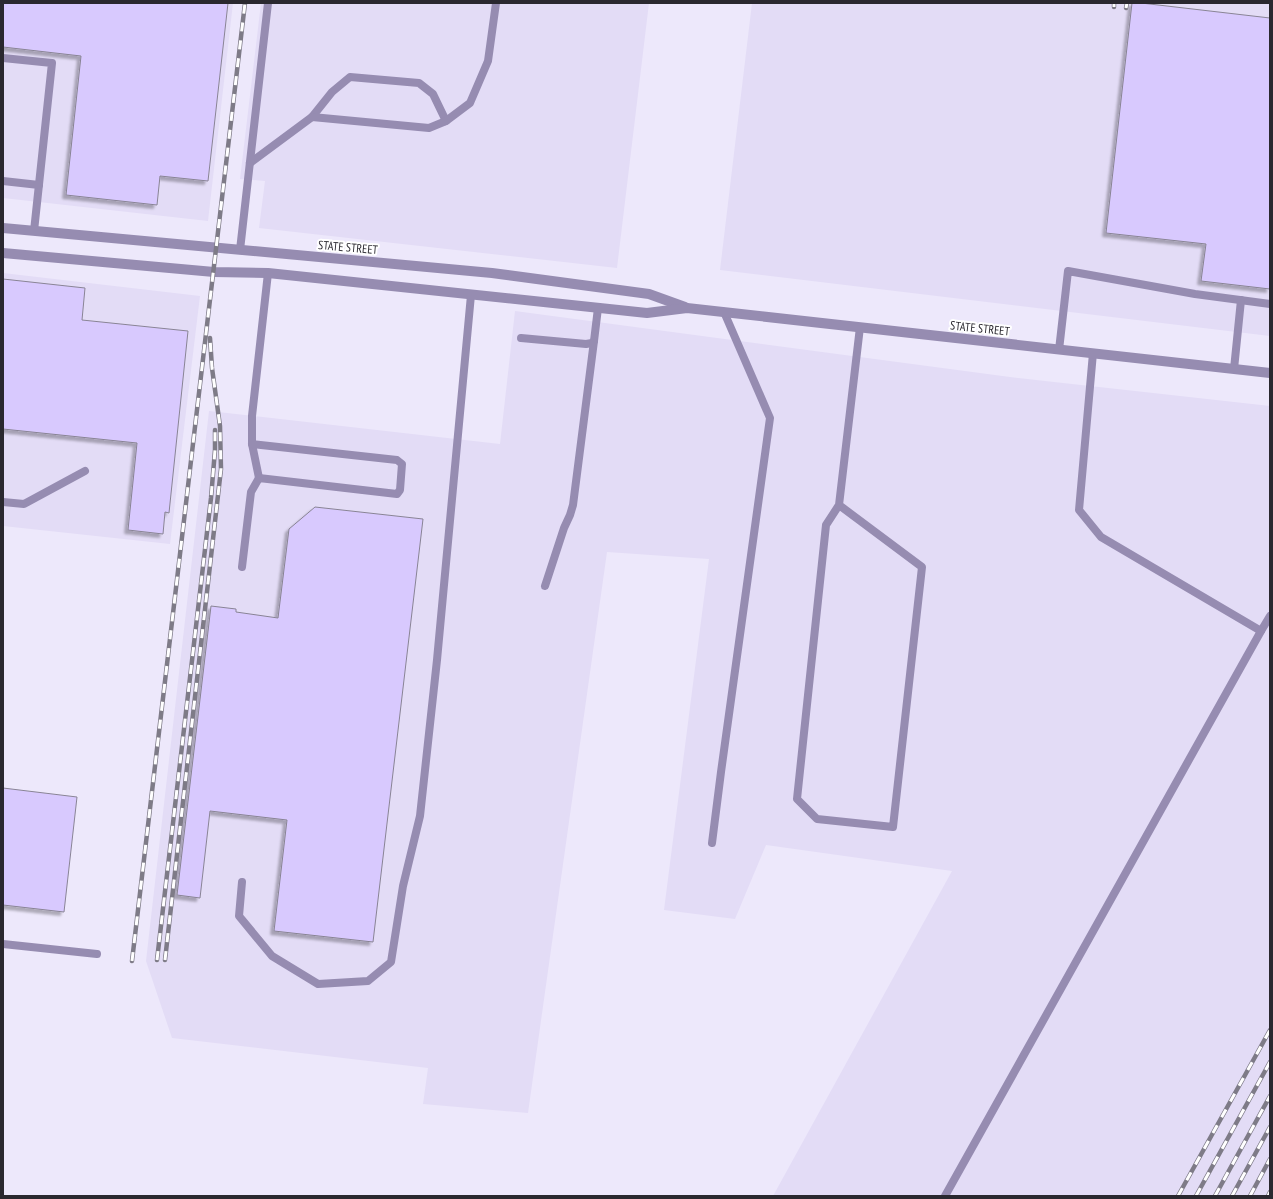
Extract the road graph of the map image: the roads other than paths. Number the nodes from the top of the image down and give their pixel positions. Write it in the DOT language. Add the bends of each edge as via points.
graph roads {
  1 [pos="268,3"];
  2 [pos="496,3"];
  3 [pos="3,58"];
  4 [pos="312,117"];
  5 [pos="446,121"];
  6 [pos="250,163"];
  7 [pos="3,181"];
  8 [pos="39,185"];
  9 [pos="3,228"];
  10 [pos="34,231"];
  11 [pos="240,250"];
  12 [pos="3,253"];
  13 [pos="268,273"];
  14 [pos="471,295"];
  15 [pos="1241,300"];
  16 [pos="1270,304"];
  17 [pos="598,308"];
  18 [pos="687,308"];
  19 [pos="724,312"];
  20 [pos="860,327"];
  21 [pos="521,338"];
  22 [pos="594,341"];
  23 [pos="1059,350"];
  24 [pos="1094,354"];
  25 [pos="1234,369"];
  26 [pos="1270,373"];
  27 [pos="252,444"];
  28 [pos="84,472"];
  29 [pos="259,478"];
  30 [pos="3,502"];
  31 [pos="839,506"];
  32 [pos="242,567"];
  33 [pos="545,586"];
  34 [pos="1270,616"];
  35 [pos="1261,631"];
  36 [pos="712,843"];
  37 [pos="242,882"];
  38 [pos="3,944"];
  39 [pos="97,954"];
  40 [pos="945,1196"];
  1 -- 6 [label="lane"];
  2 -- 5 [label="lane" via="488,61 470,103"];
  3 -- 8 [label="lane" via="52,63"];
  4 -- 5 [label="lane" via="428,128"];
  4 -- 5 [label="lane" via="332,92 350,77 419,83 433,94"];
  4 -- 6 [label="lane"];
  6 -- 11 [label="lane"];
  7 -- 8 [label="lane"];
  8 -- 10 [label="lane"];
  9 -- 10 [label="street, STATE STREET"];
  10 -- 11 [label="street, STATE STREET"];
  11 -- 18 [label="street, STATE STREET" via="492,273 649,294"];
  12 -- 13 [label="street, STATE STREET" via="214,272"];
  13 -- 14 [label="street, STATE STREET"];
  13 -- 27 [label="lane" via="252,416"];
  14 -- 17 [label="street, STATE STREET"];
  14 -- 37 [label="lane" via="420,816 404,886 391,962 368,981 318,984 272,956 239,916"];
  15 -- 16 [label="lane"];
  15 -- 23 [label="lane" via="1068,271"];
  15 -- 25 [label="lane"];
  17 -- 18 [label="street, STATE STREET" via="647,313"];
  17 -- 22 [label="lane"];
  18 -- 19 [label="street, STATE STREET"];
  19 -- 20 [label="street, STATE STREET"];
  19 -- 36 [label="lane" via="770,418"];
  20 -- 23 [label="street, STATE STREET"];
  20 -- 31 [label="lane"];
  21 -- 22 [label="lane" via="586,344"];
  22 -- 33 [label="lane" via="573,505"];
  23 -- 24 [label="street, STATE STREET"];
  24 -- 25 [label="street, STATE STREET"];
  24 -- 35 [label="lane" via="1078,510 1101,537"];
  25 -- 26 [label="street, STATE STREET"];
  27 -- 29 [label="lane"];
  27 -- 29 [label="lane" via="397,460 402,464 400,490 397,494"];
  28 -- 30 [label="lane" via="24,504"];
  29 -- 32 [label="lane" via="251,492"];
  31 -- 31 [label="lane" via="826,525 797,799 817,819 892,827 922,567"];
  34 -- 35 [label="lane"];
  35 -- 40 [label="lane"];
  38 -- 39 [label="lane"];
}
